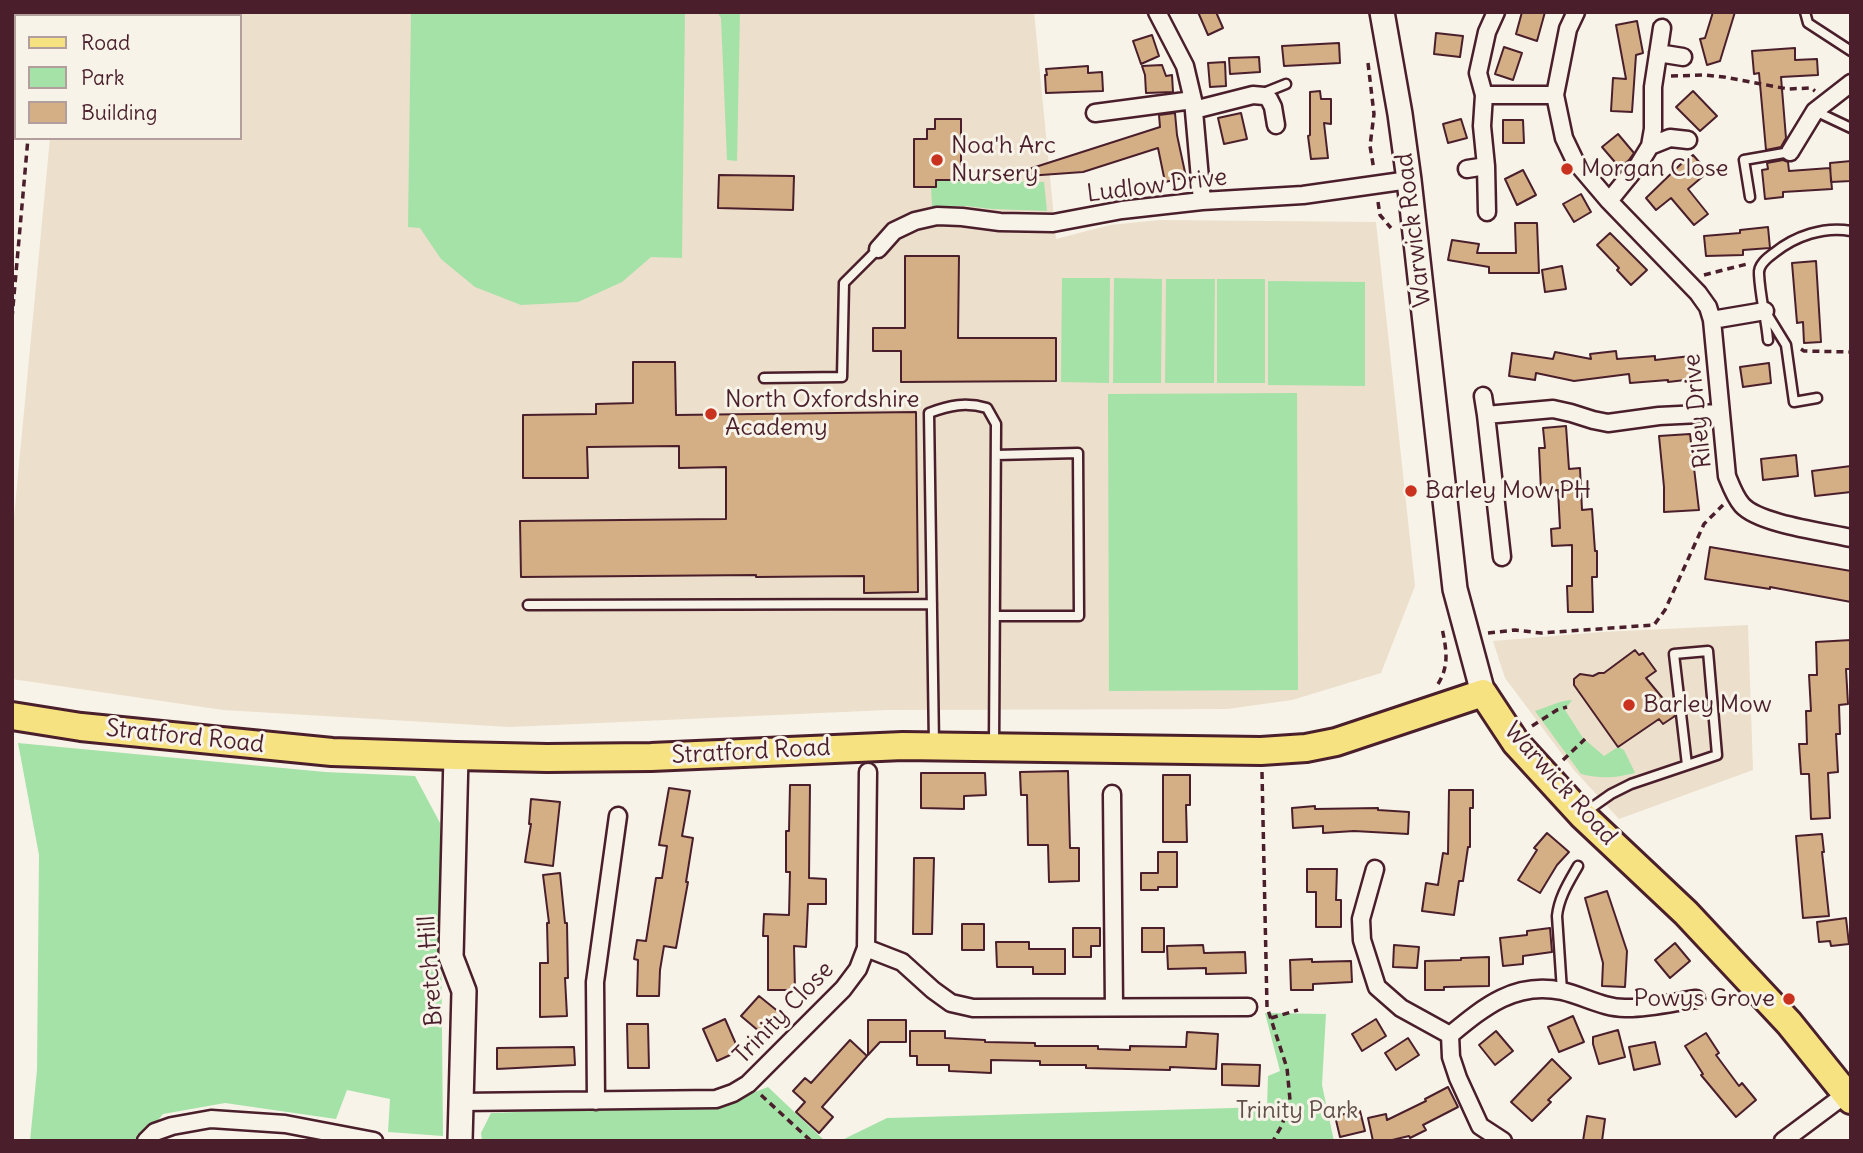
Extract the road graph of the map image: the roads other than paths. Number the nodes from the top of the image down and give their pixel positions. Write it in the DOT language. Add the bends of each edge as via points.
graph roads {
  1 [pos="1157,12"];
  2 [pos="1382,12"];
  3 [pos="1496,12"];
  4 [pos="1576,12"];
  5 [pos="1805,12"];
  6 [pos="1662,28"];
  7 [pos="1851,51"];
  8 [pos="1658,53"];
  9 [pos="1683,57"];
  10 [pos="1851,83"];
  11 [pos="1286,84"];
  12 [pos="1258,95"];
  13 [pos="1484,95"];
  14 [pos="1555,95"];
  15 [pos="1193,105"];
  16 [pos="1821,107"];
  17 [pos="1095,113"];
  18 [pos="1276,125"];
  19 [pos="1851,128"];
  20 [pos="1688,139"];
  21 [pos="1650,146"];
  22 [pos="1790,152"];
  23 [pos="1486,166"];
  24 [pos="1467,169"];
  25 [pos="1409,180"];
  26 [pos="1750,197"];
  27 [pos="1202,201"];
  28 [pos="1609,201"];
  29 [pos="1488,212"];
  30 [pos="1851,231"];
  31 [pos="878,249"];
  32 [pos="1765,312"];
  33 [pos="1712,320"];
  34 [pos="1768,340"];
  35 [pos="764,378"];
  36 [pos="1483,396"];
  37 [pos="1817,398"];
  38 [pos="1720,413"];
  39 [pos="1486,415"];
  40 [pos="996,455"];
  41 [pos="1851,538"];
  42 [pos="1502,556"];
  43 [pos="932,604"];
  44 [pos="528,605"];
  45 [pos="995,616"];
  46 [pos="1483,692"];
  47 [pos="12,716"];
  48 [pos="934,747"];
  49 [pos="994,748"];
  50 [pos="456,756"];
  51 [pos="1687,765"];
  52 [pos="868,772"];
  53 [pos="1112,794"];
  54 [pos="1582,815"];
  55 [pos="618,816"];
  56 [pos="1578,866"];
  57 [pos="1376,869"];
  58 [pos="866,948"];
  59 [pos="1562,991"];
  60 [pos="1696,999"];
  61 [pos="1114,1007"];
  62 [pos="1248,1007"];
  63 [pos="1450,1035"];
  64 [pos="1849,1097"];
  65 [pos="596,1101"];
  66 [pos="461,1102"];
  67 [pos="1480,1126"];
  68 [pos="146,1141"];
  69 [pos="374,1141"];
  70 [pos="460,1141"];
  71 [pos="1471,1141"];
  72 [pos="1503,1141"];
  73 [pos="1783,1141"];
  1 -- 15 [label="street" via="1185,66"];
  2 -- 25 [label="main road, Warwick Road"];
  3 -- 13 [label="street" via="1478,73"];
  4 -- 14 [label="street, Riley Drive" via="1568,29"];
  5 -- 7 [label="lane" via="1808,23"];
  6 -- 8 [label="street"];
  8 -- 9 [label="street"];
  8 -- 21 [label="street"];
  10 -- 16 [label="street"];
  11 -- 12 [label="lane"];
  12 -- 15 [label="street"];
  12 -- 18 [label="street" via="1269,99"];
  13 -- 14 [label="street"];
  13 -- 23 [label="street"];
  14 -- 28 [label="street, Riley Drive" via="1564,138 1575,161"];
  15 -- 17 [label="street"];
  15 -- 27 [label="street"];
  16 -- 19 [label="lane"];
  16 -- 22 [label="street"];
  20 -- 21 [label="street" via="1670,138"];
  21 -- 28 [label="street"];
  22 -- 26 [label="lane" via="1744,160"];
  23 -- 24 [label="street"];
  23 -- 29 [label="street"];
  25 -- 27 [label="street, Ludlow Drive" via="1303,195"];
  25 -- 46 [label="main road, Warwick Road" via="1455,589"];
  27 -- 31 [label="street, Ludlow Drive" via="1053,223 937,216 894,231"];
  28 -- 33 [label="street, Riley Drive" via="1686,280 1708,307"];
  30 -- 32 [label="lane" via="1820,231 1796,238 1766,258 1758,272"];
  31 -- 35 [label="lane" via="844,283 842,377"];
  32 -- 33 [label="street, Riley Drive"];
  32 -- 34 [label="lane"];
  32 -- 37 [label="lane" via="1786,345 1794,402"];
  33 -- 38 [label="street, Riley Drive"];
  36 -- 39 [label="street"];
  38 -- 39 [label="street" via="1608,423 1553,410"];
  38 -- 41 [label="street, Riley Drive" via="1727,477 1743,507 1765,519"];
  39 -- 42 [label="street"];
  40 -- 43 [label="lane" via="996,424 987,408 950,405 929,413"];
  40 -- 45 [label="lane"];
  40 -- 45 [label="lane" via="1078,453 1079,616"];
  43 -- 44 [label="lane"];
  43 -- 48 [label="lane"];
  45 -- 49 [label="lane"];
  46 -- 49 [label="main road, Stratford Road" via="1306,748"];
  46 -- 54 [label="main road, Warwick Road" via="1513,738"];
  47 -- 50 [label="main road, Stratford Road" via="332,752"];
  48 -- 49 [label="main road, Stratford Road"];
  48 -- 50 [label="main road, Stratford Road" via="651,757"];
  50 -- 66 [label="main road, Bretch Hill" via="451,957 464,991"];
  51 -- 51 [label="lane" via="1717,755 1708,651 1674,654"];
  51 -- 54 [label="lane" via="1631,784"];
  52 -- 58 [label="street, Trinity Close"];
  53 -- 61 [label="street"];
  54 -- 64 [label="main road, Warwick Road" via="1686,913 1789,1023"];
  55 -- 65 [label="street" via="595,982"];
  56 -- 59 [label="lane" via="1558,906"];
  57 -- 63 [label="street" via="1361,919 1362,940 1377,987 1401,1008"];
  58 -- 61 [label="street" via="902,962 951,1003 973,1008"];
  58 -- 65 [label="street, Trinity Close" via="843,989 748,1084 733,1093 716,1099"];
  59 -- 60 [label="street" via="1627,1009"];
  59 -- 63 [label="street" via="1539,989 1510,995 1490,1003"];
  61 -- 62 [label="street"];
  63 -- 67 [label="street" via="1451,1057"];
  64 -- 73 [label="street"];
  65 -- 66 [label="street, Trinity Close"];
  66 -- 70 [label="main road, Bretch Hill"];
  67 -- 71 [label="street"];
  67 -- 72 [label="street"];
  68 -- 69 [label="street" via="172,1126 211,1119 285,1124"];
}
